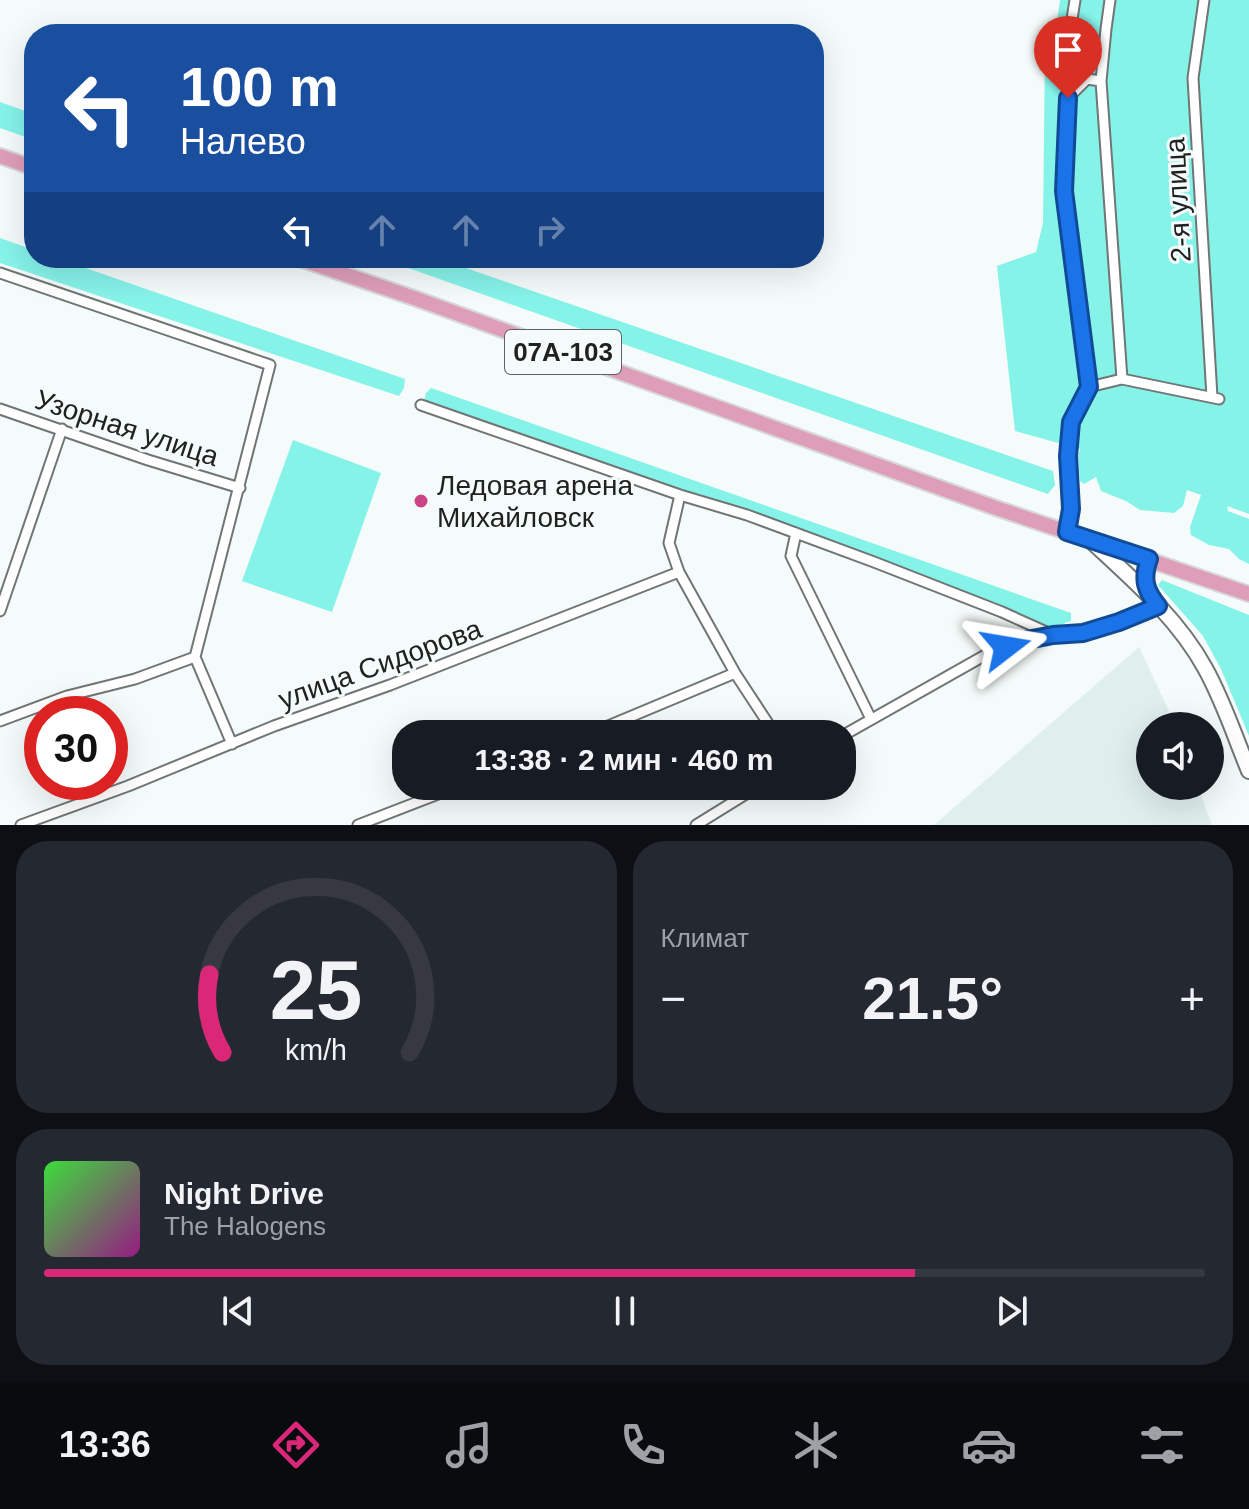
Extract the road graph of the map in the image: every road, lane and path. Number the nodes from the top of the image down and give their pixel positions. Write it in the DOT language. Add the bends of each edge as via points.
graph roads {
  1 [pos="1075,0"];
  2 [pos="1110,0"];
  3 [pos="1204,0"];
  4 [pos="1101,81"];
  5 [pos="1068,98"];
  6 [pos="0,156"];
  7 [pos="24,164"];
  8 [pos="325,268"];
  9 [pos="0,273"];
  10 [pos="1122,379"];
  11 [pos="1089,387"];
  12 [pos="421,405"];
  13 [pos="0,409"];
  14 [pos="62,429"];
  15 [pos="240,488"];
  16 [pos="680,495"];
  17 [pos="1067,532"];
  18 [pos="796,533"];
  19 [pos="1088,539"];
  20 [pos="1149,559"];
  21 [pos="679,572"];
  22 [pos="1148,594"];
  23 [pos="1249,594"];
  24 [pos="1158,606"];
  25 [pos="0,611"];
  26 [pos="1053,635"];
  27 [pos="195,657"];
  28 [pos="735,673"];
  29 [pos="871,719"];
  30 [pos="623,720"];
  31 [pos="766,720"];
  32 [pos="0,721"];
  33 [pos="856,728"];
  34 [pos="232,744"];
  35 [pos="1249,771"];
  36 [pos="423,800"];
  37 [pos="736,800"];
  38 [pos="21,825"];
  39 [pos="358,825"];
  40 [pos="696,825"];
  1 -- 5 [label="street"];
  2 -- 4 [label="street"];
  3 -- 10 [label="street, 2-я улица" via="1193,78 1216,398"];
  4 -- 5 [label="street" via="1087,79"];
  4 -- 10 [label="street"];
  5 -- 11 [label="street" via="1064,191"];
  6 -- 7 [label="main road"];
  8 -- 17 [label="main road, 07А-103"];
  9 -- 15 [label="street" via="270,365"];
  10 -- 11 [label="street"];
  11 -- 17 [label="street" via="1071,422"];
  12 -- 16 [label="street"];
  13 -- 14 [label="street, Узорная улица"];
  14 -- 15 [label="street, Узорная улица"];
  14 -- 25 [label="street"];
  15 -- 27 [label="street"];
  16 -- 18 [label="street"];
  16 -- 21 [label="street" via="669,543"];
  17 -- 19 [label="main road, 07А-103"];
  18 -- 26 [label="street"];
  18 -- 29 [label="street" via="791,556"];
  19 -- 20 [label="main road, 07А-103"];
  19 -- 22 [label="street"];
  20 -- 22 [label="street"];
  20 -- 23 [label="main road, 07А-103"];
  21 -- 28 [label="street"];
  21 -- 34 [label="street, улица Сидорова"];
  22 -- 24 [label="street"];
  24 -- 26 [label="street" via="1083,633"];
  24 -- 35 [label="street" via="1206,669"];
  26 -- 29 [label="street" via="989,653"];
  27 -- 32 [label="street"];
  27 -- 34 [label="street"];
  28 -- 30 [label="street"];
  28 -- 31 [label="street"];
  29 -- 33 [label="street"];
  34 -- 38 [label="street, улица Сидорова"];
  36 -- 39 [label="street"];
  37 -- 40 [label="street"];
}
